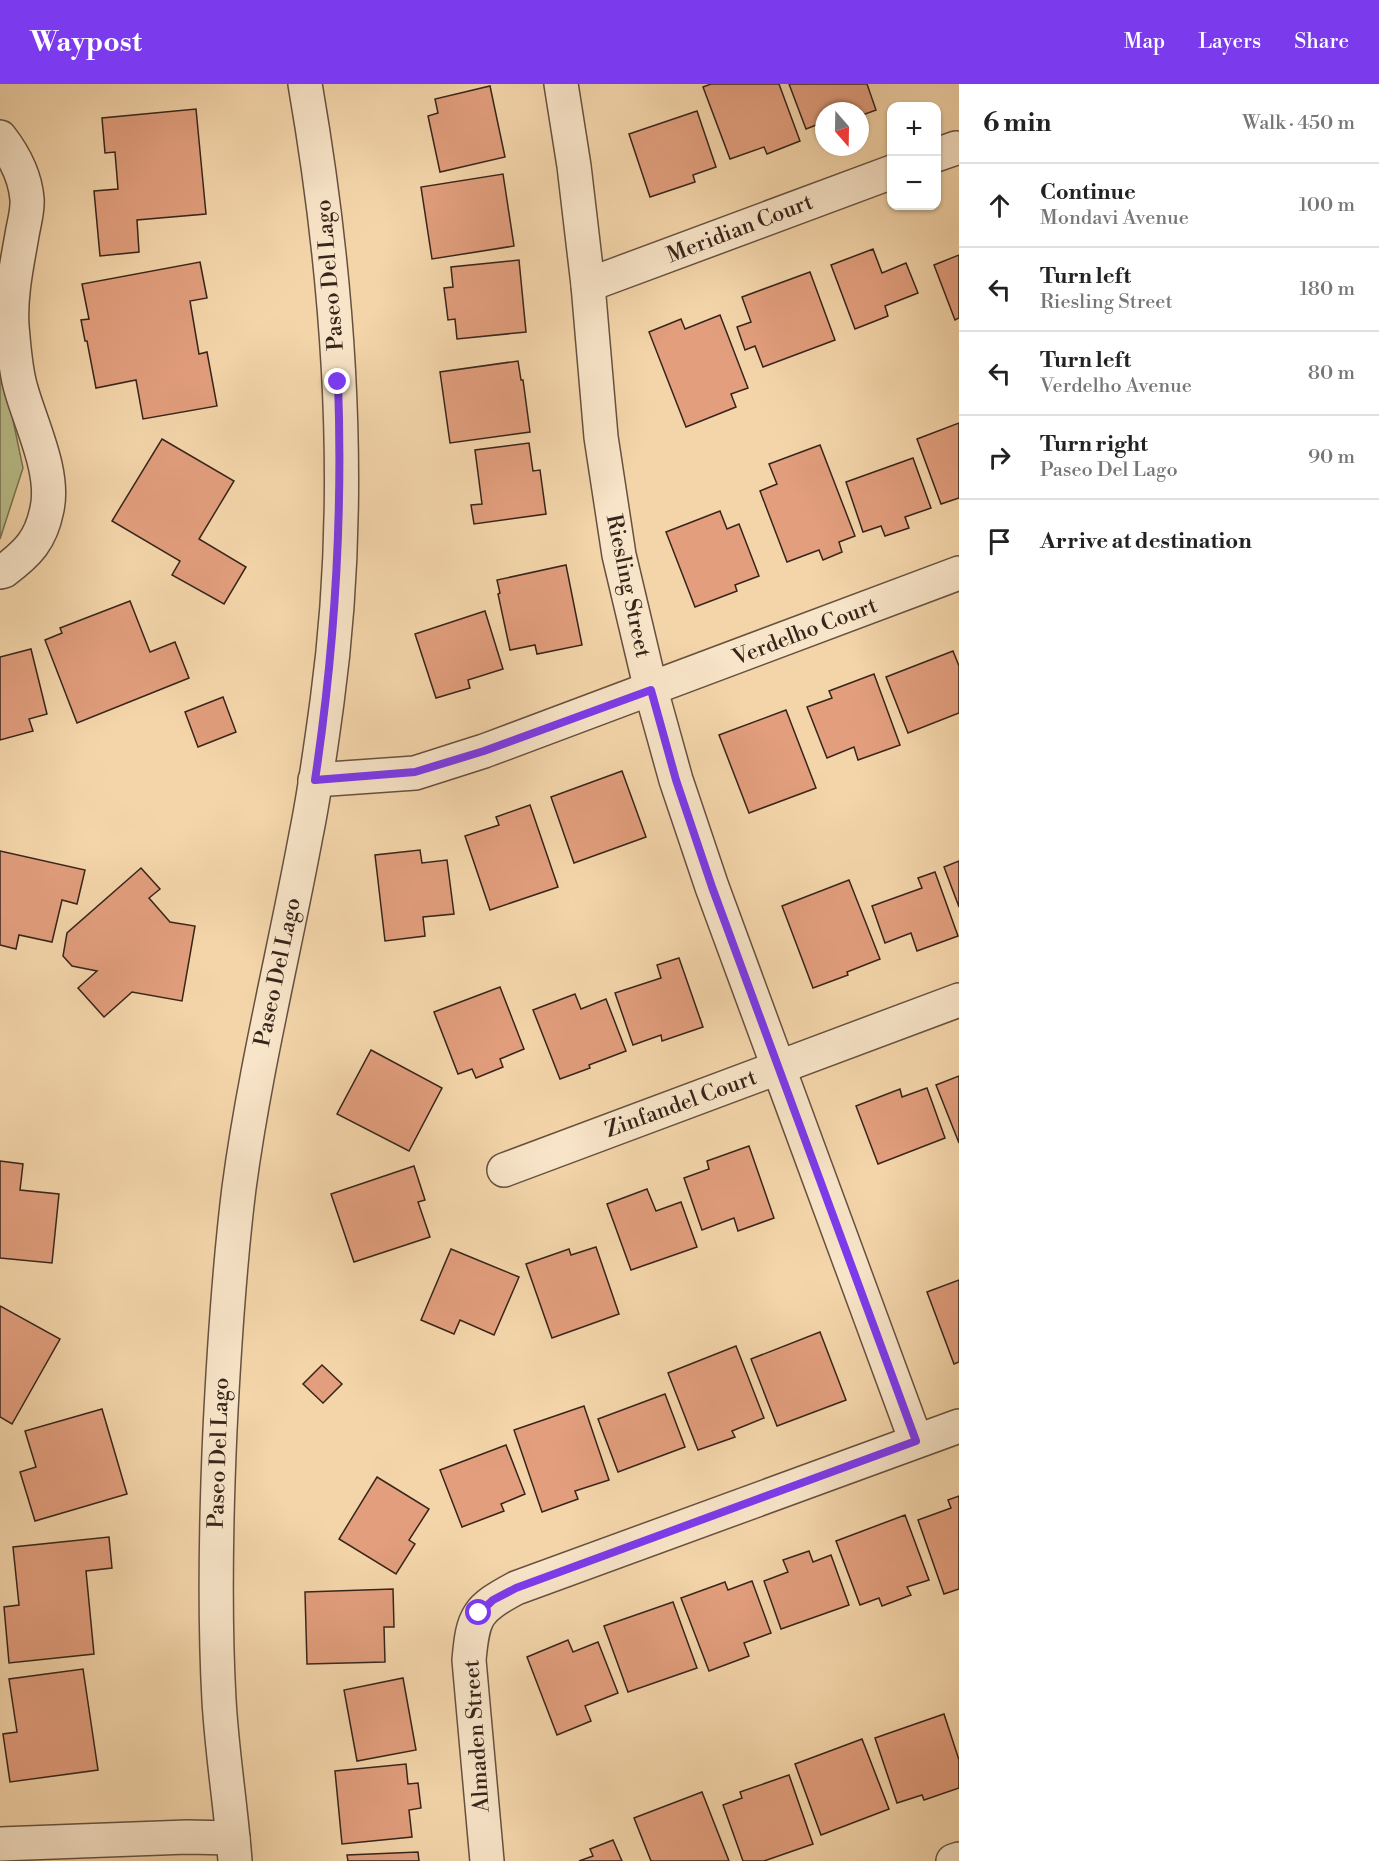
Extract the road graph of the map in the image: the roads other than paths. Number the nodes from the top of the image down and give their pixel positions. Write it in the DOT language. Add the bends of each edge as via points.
graph roads {
  1 [pos="305,84"];
  2 [pos="561,84"];
  3 [pos="0,137"];
  4 [pos="887,173"];
  5 [pos="588,285"];
  6 [pos="0,572"];
  7 [pos="959,573"];
  8 [pos="651,690"];
  9 [pos="315,780"];
  10 [pos="959,1000"];
  11 [pos="779,1068"];
  12 [pos="504,1170"];
  13 [pos="959,1426"];
  14 [pos="916,1441"];
  15 [pos="0,1844"];
  16 [pos="234,1850"];
  17 [pos="959,1859"];
  18 [pos="487,1861"];
  19 [pos="953,1861"];
  1 -- 9 [label="street, Paseo Del Lago" via="330,256 340,434 336,595"];
  2 -- 5 [label="street, Riesling Street"];
  3 -- 6 [label="street" via="20,170 27,201 11,316 20,387 39,443 47,478 48,507 40,534 26,554"];
  4 -- 5 [label="street, Meridian Court"];
  5 -- 8 [label="street, Riesling Street" via="604,458 619,555"];
  7 -- 8 [label="street, Verdelho Court"];
  8 -- 9 [label="street, Verdelho Court" via="415,772"];
  8 -- 11 [label="street, Riesling Street" via="698,844"];
  9 -- 16 [label="street, Paseo Del Lago" via="252,1104 239,1188 223,1354 216,1515 217,1621 219,1699"];
  10 -- 11 [label="street, Zinfandel Court"];
  11 -- 12 [label="street, Zinfandel Court"];
  11 -- 14 [label="street, Riesling Street"];
  13 -- 14 [label="street"];
  14 -- 18 [label="street, Almaden Street" via="516,1588 479,1613 471,1635 469,1660"];
  15 -- 16 [label="street" via="187,1838"];
  17 -- 19 [label="street"];
}
